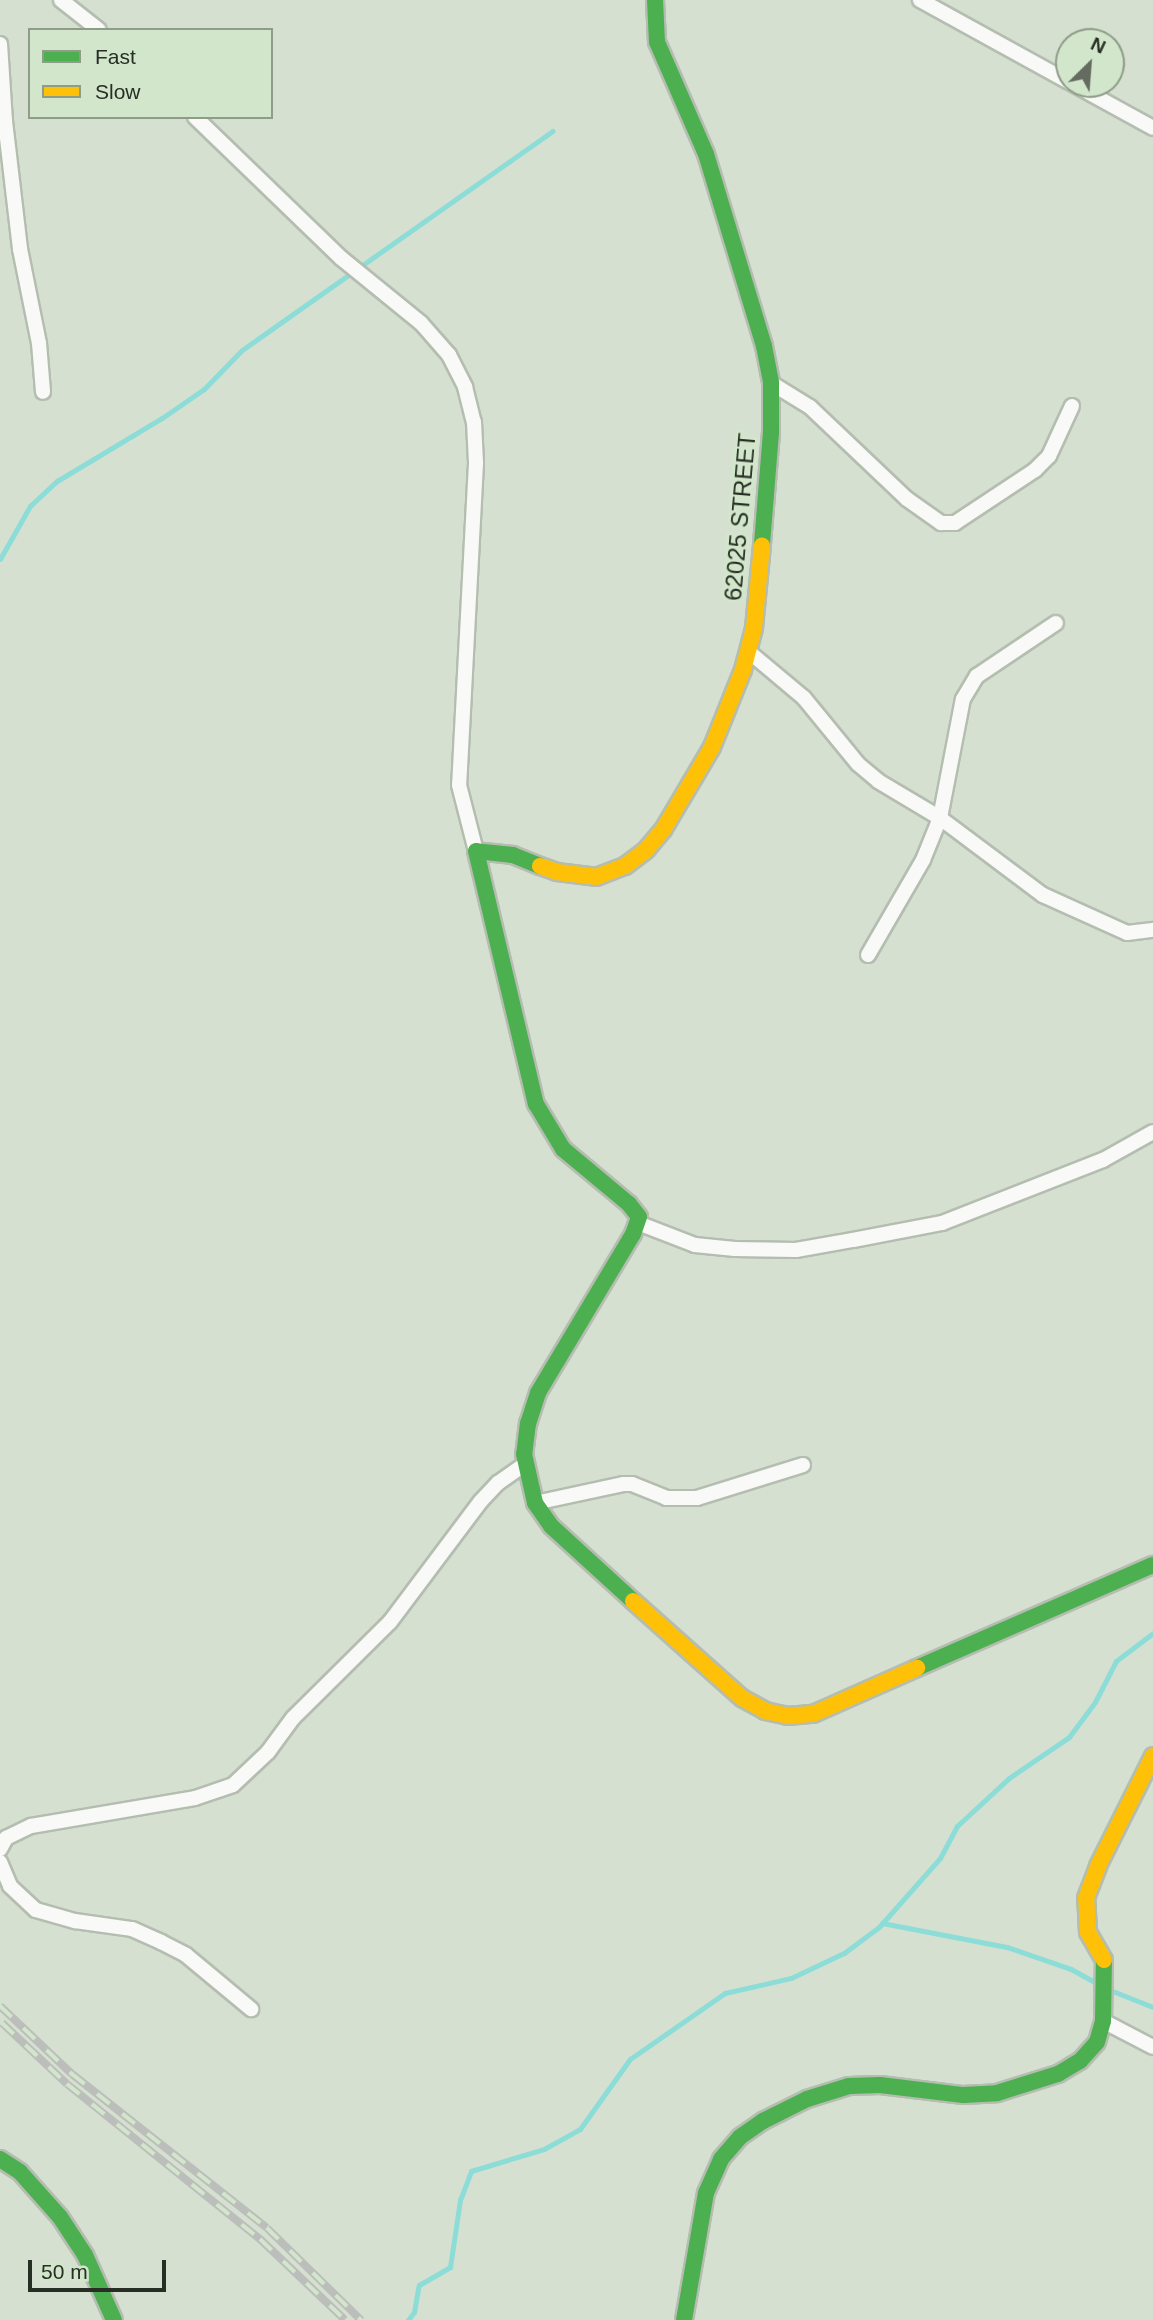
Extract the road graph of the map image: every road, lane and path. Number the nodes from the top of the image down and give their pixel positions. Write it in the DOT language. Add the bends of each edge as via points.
graph roads {
  1 [pos="61,0"];
  2 [pos="655,0"];
  3 [pos="920,0"];
  4 [pos="96,28"];
  5 [pos="0,44"];
  6 [pos="1055,74"];
  7 [pos="1098,98"];
  8 [pos="197,119"];
  9 [pos="1153,128"];
  10 [pos="771,383"];
  11 [pos="43,392"];
  12 [pos="1072,406"];
  13 [pos="1056,623"];
  14 [pos="748,651"];
  15 [pos="940,818"];
  16 [pos="476,850"];
  17 [pos="1153,930"];
  18 [pos="868,956"];
  19 [pos="1153,1132"];
  20 [pos="638,1223"];
  21 [pos="525,1464"];
  22 [pos="803,1465"];
  23 [pos="536,1503"];
  24 [pos="1153,1566"];
  25 [pos="1153,1756"];
  26 [pos="0,1849"];
  27 [pos="0,1862"];
  28 [pos="251,2010"];
  29 [pos="1104,2021"];
  30 [pos="1153,2047"];
  31 [pos="0,2159"];
  32 [pos="114,2320"];
  33 [pos="684,2320"];
  1 -- 4 [label="street"];
  2 -- 10 [label="street, 62025 STREET" via="657,42 724,207"];
  3 -- 6 [label="street"];
  5 -- 11 [label="street" via="20,249 39,344"];
  7 -- 9 [label="street"];
  8 -- 16 [label="street" via="341,258 421,323 449,355 465,387 474,422 476,463 459,785"];
  10 -- 12 [label="street" via="810,407 907,499 941,523 955,523 1035,470 1049,456"];
  10 -- 14 [label="street, 62025 STREET" via="759,582"];
  13 -- 15 [label="street" via="977,676 963,699"];
  14 -- 15 [label="street" via="804,698 858,764"];
  14 -- 16 [label="street, 62025 STREET" via="712,747 663,830 625,866 596,877 557,872 513,855"];
  15 -- 17 [label="street" via="1043,895 1128,933"];
  15 -- 18 [label="street" via="923,860"];
  16 -- 20 [label="street" via="536,1104 563,1149 636,1210"];
  19 -- 20 [label="street" via="1103,1160 942,1223 842,1242 796,1250 735,1249 695,1245"];
  20 -- 21 [label="street" via="538,1393 528,1423"];
  21 -- 23 [label="street"];
  21 -- 26 [label="street" via="481,1501 390,1622 233,1785 195,1798 31,1826 6,1838"];
  22 -- 23 [label="street" via="696,1498 666,1498 624,1484"];
  23 -- 24 [label="street" via="581,1555 742,1698 765,1711 788,1716 813,1714"];
  25 -- 29 [label="street" via="1086,1898 1088,1932 1104,1960"];
  27 -- 28 [label="street" via="10,1886 36,1910 132,1929 161,1942 186,1955"];
  29 -- 30 [label="street"];
  29 -- 33 [label="street" via="1097,2042 1080,2061 1023,2087 963,2095 912,2087 849,2086 807,2099 740,2137 721,2160 706,2193"];
  31 -- 32 [label="street" via="20,2172 60,2217 85,2255"];
}
